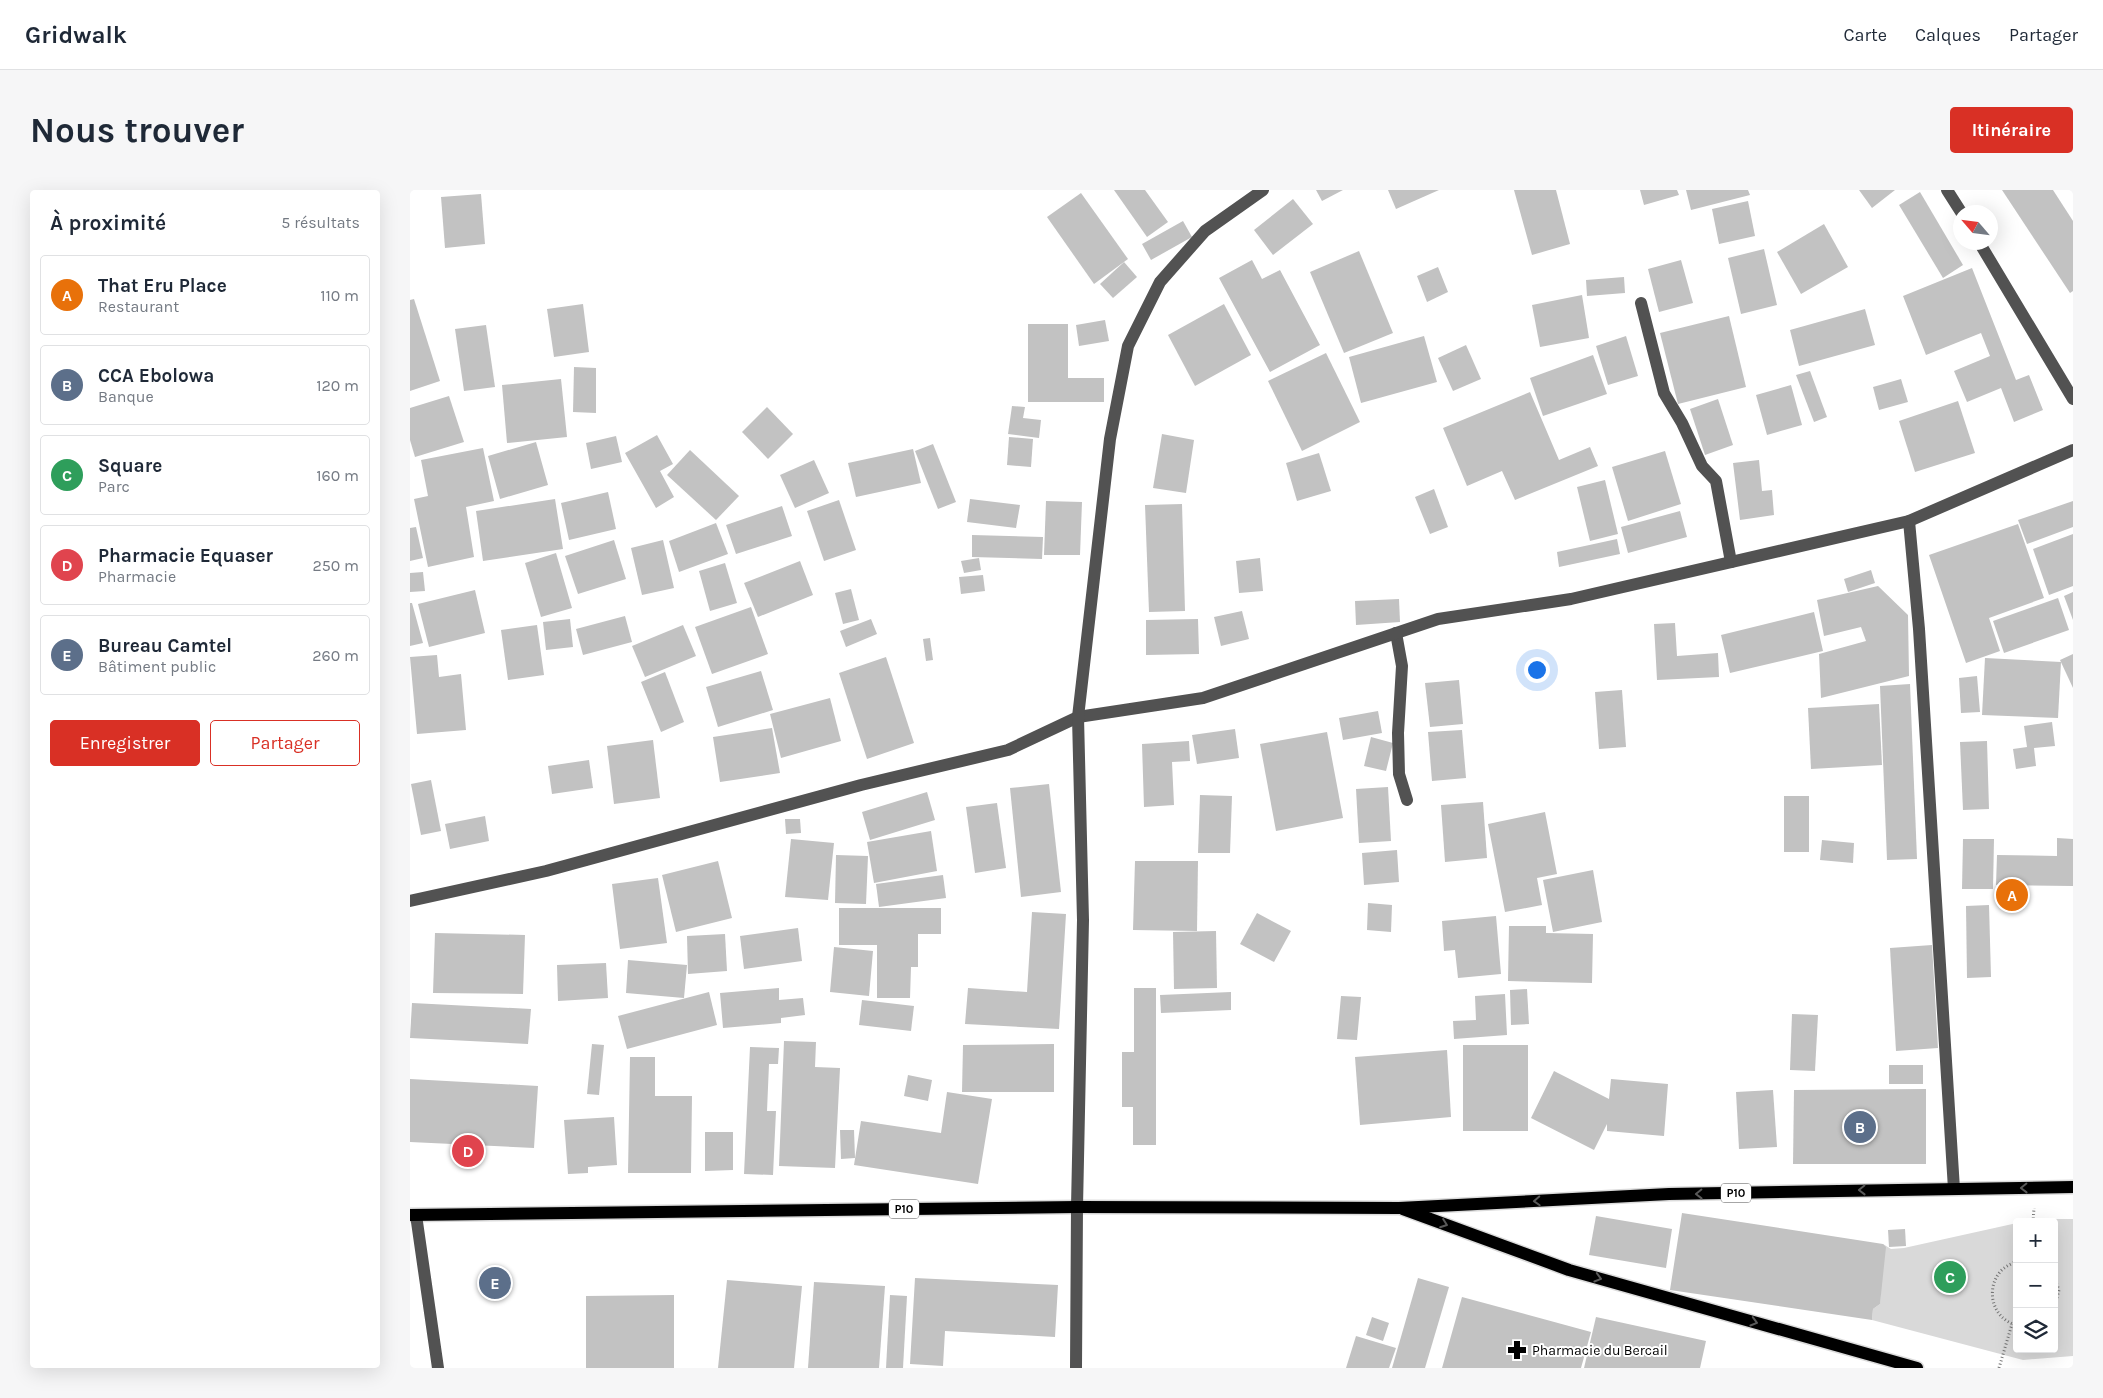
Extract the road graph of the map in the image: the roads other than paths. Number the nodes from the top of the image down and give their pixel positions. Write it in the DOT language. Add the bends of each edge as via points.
graph roads {
  1 [pos="1262,190"];
  2 [pos="1947,190"];
  3 [pos="1956,205"];
  4 [pos="1984,250"];
  5 [pos="1641,303"];
  6 [pos="2073,399"];
  7 [pos="2073,450"];
  8 [pos="1909,521"];
  9 [pos="1731,562"];
  10 [pos="1396,633"];
  11 [pos="1078,717"];
  12 [pos="1407,800"];
  13 [pos="410,901"];
  14 [pos="2073,1187"];
  15 [pos="1954,1188"];
  16 [pos="1077,1207"];
  17 [pos="1399,1208"];
  18 [pos="412,1213"];
  19 [pos="438,1368"];
  20 [pos="1076,1368"];
  21 [pos="1917,1368"];
  1 -- 11 [label="street" via="1205,231 1160,282 1128,346 1110,439"];
  2 -- 3 [label="street"];
  4 -- 6 [label="street"];
  5 -- 9 [label="street" via="1664,393 1682,422 1702,466 1716,481"];
  7 -- 8 [label="street"];
  8 -- 9 [label="street"];
  8 -- 15 [label="street" via="1919,629"];
  9 -- 10 [label="street" via="1571,599 1438,619"];
  10 -- 11 [label="street" via="1203,698"];
  10 -- 12 [label="street" via="1402,666 1399,774"];
  11 -- 13 [label="street" via="1008,750 861,785 546,871"];
  11 -- 16 [label="street" via="1083,920"];
  14 -- 15 [label="main road, P10, one-way"];
  15 -- 17 [label="main road, P10, one-way" via="1669,1194"];
  16 -- 17 [label="main road, P10"];
  16 -- 18 [label="main road, P10"];
  16 -- 20 [label="street"];
  17 -- 21 [label="main road, P10, one-way" via="1569,1270"];
  18 -- 19 [label="street"];
}
